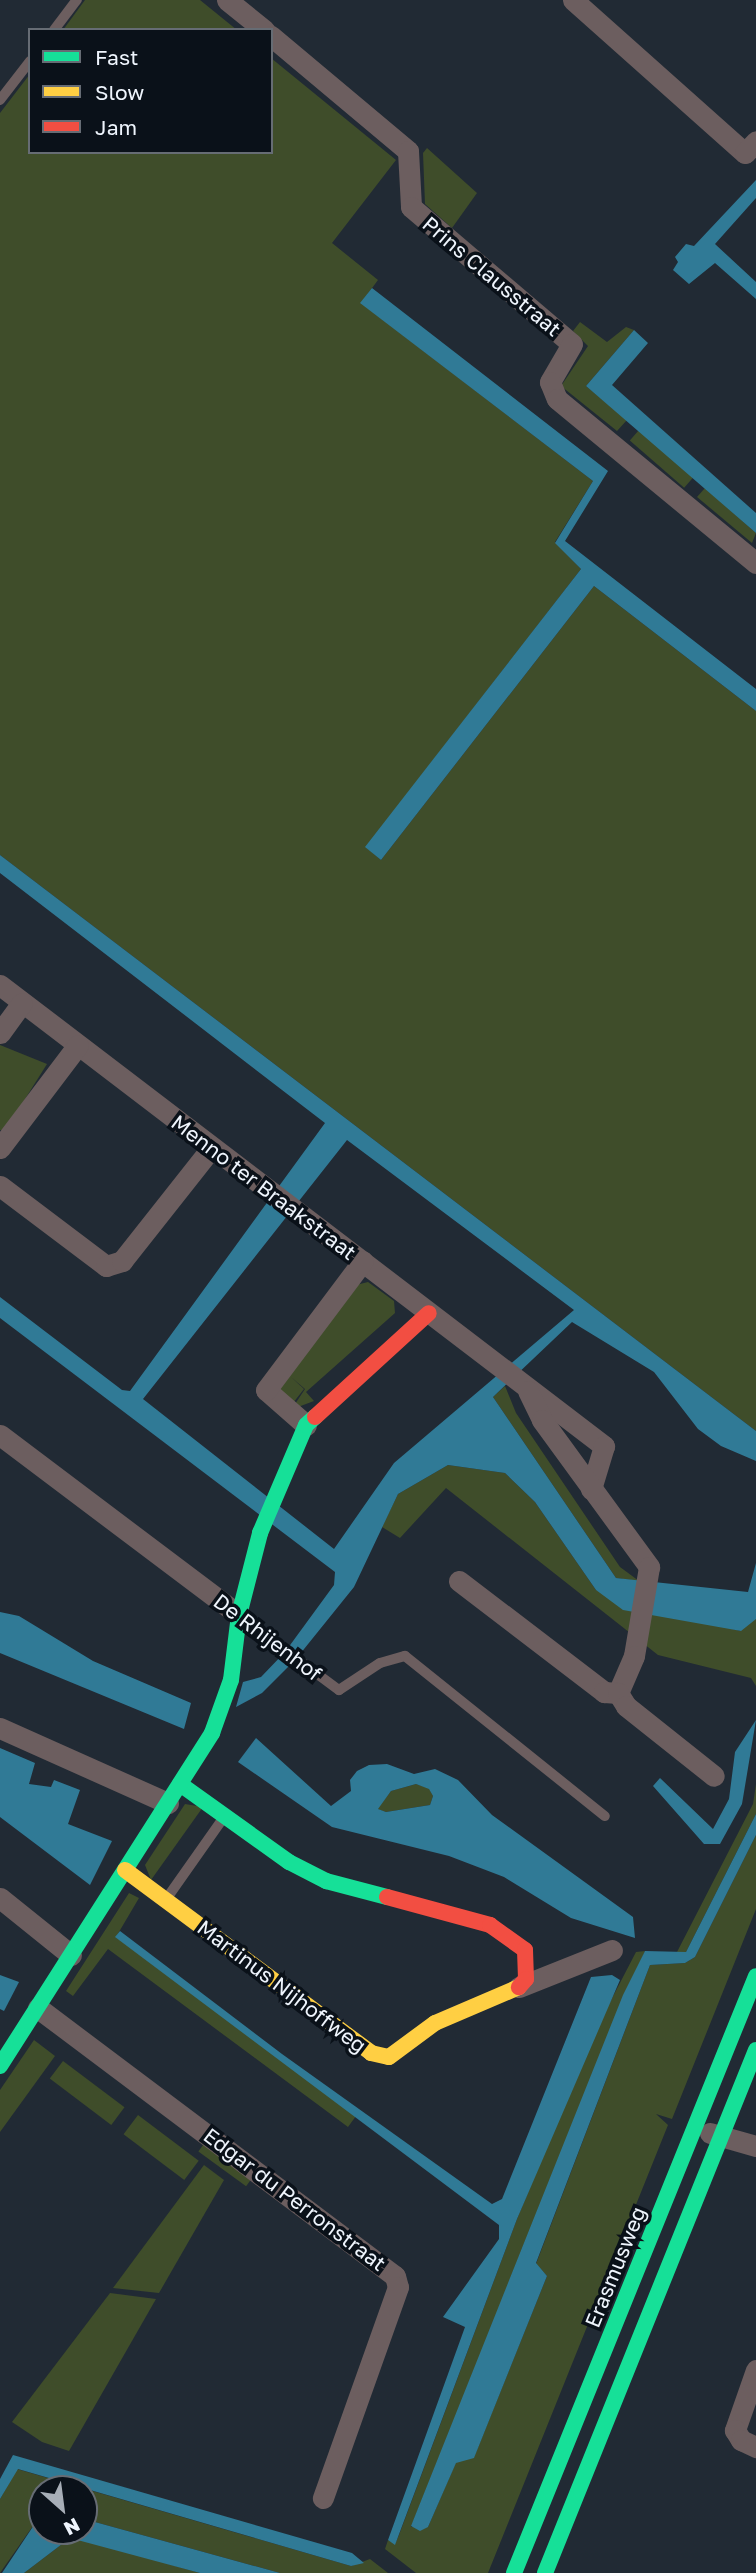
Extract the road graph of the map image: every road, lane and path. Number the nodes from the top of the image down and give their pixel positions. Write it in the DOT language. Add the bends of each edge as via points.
graph roads {
  1 [pos="77,0"];
  2 [pos="227,0"];
  3 [pos="573,0"];
  4 [pos="56,28"];
  5 [pos="262,28"];
  6 [pos="273,38"];
  7 [pos="28,64"];
  8 [pos="0,100"];
  9 [pos="756,141"];
  10 [pos="756,564"];
  11 [pos="0,985"];
  12 [pos="22,1003"];
  13 [pos="0,1032"];
  14 [pos="78,1045"];
  15 [pos="212,1147"];
  16 [pos="0,1148"];
  17 [pos="0,1186"];
  18 [pos="363,1261"];
  19 [pos="429,1314"];
  20 [pos="525,1386"];
  21 [pos="306,1425"];
  22 [pos="0,1435"];
  23 [pos="591,1489"];
  24 [pos="459,1581"];
  25 [pos="239,1615"];
  26 [pos="618,1693"];
  27 [pos="0,1728"];
  28 [pos="714,1776"];
  29 [pos="180,1784"];
  30 [pos="168,1803"];
  31 [pos="605,1816"];
  32 [pos="224,1818"];
  33 [pos="125,1870"];
  34 [pos="0,1898"];
  35 [pos="166,1900"];
  36 [pos="525,1950"];
  37 [pos="612,1950"];
  38 [pos="71,1955"];
  39 [pos="559,1972"];
  40 [pos="756,1976"];
  41 [pos="519,1987"];
  42 [pos="38,2008"];
  43 [pos="756,2050"];
  44 [pos="0,2066"];
  45 [pos="694,2129"];
  46 [pos="722,2137"];
  47 [pos="756,2146"];
  48 [pos="756,2370"];
  49 [pos="756,2447"];
  50 [pos="323,2498"];
  51 [pos="514,2573"];
  52 [pos="545,2573"];
  1 -- 4 [label="lane"];
  2 -- 5 [label="street"];
  3 -- 9 [label="street" via="745,153"];
  6 -- 10 [label="street, Prins Clausstraat" via="408,151 411,207 572,344 551,382 557,399"];
  7 -- 8 [label="lane"];
  11 -- 12 [label="street, Menno ter Braakstraat"];
  12 -- 13 [label="street"];
  12 -- 14 [label="street, Menno ter Braakstraat"];
  14 -- 15 [label="street, Menno ter Braakstraat"];
  14 -- 16 [label="street"];
  15 -- 17 [label="street" via="122,1261 106,1266"];
  15 -- 18 [label="street, Menno ter Braakstraat"];
  18 -- 19 [label="street, Menno ter Braakstraat"];
  18 -- 21 [label="street" via="265,1390"];
  19 -- 20 [label="street, Menno ter Braakstraat"];
  19 -- 21 [label="street"];
  20 -- 23 [label="street, Menno ter Braakstraat" via="542,1420"];
  20 -- 23 [label="street, Menno ter Braakstraat" via="604,1446"];
  21 -- 25 [label="street" via="260,1533"];
  22 -- 25 [label="street, De Rhijenhof"];
  23 -- 26 [label="street, Menno ter Braakstraat" via="651,1574 634,1656"];
  24 -- 26 [label="street" via="604,1692"];
  25 -- 29 [label="street" via="225,1703"];
  25 -- 31 [label="lane, De Rhijenhof" via="339,1690 380,1663 405,1656"];
  26 -- 28 [label="street" via="626,1706"];
  27 -- 30 [label="street"];
  29 -- 30 [label="street"];
  29 -- 32 [label="street"];
  30 -- 33 [label="street"];
  32 -- 35 [label="lane"];
  32 -- 36 [label="street" via="326,1881 449,1911 489,1926"];
  33 -- 35 [label="street, Martinus Nijhoffweg"];
  33 -- 38 [label="street"];
  34 -- 38 [label="street"];
  35 -- 41 [label="street, Martinus Nijhoffweg" via="371,2053 389,2057 435,2023"];
  36 -- 39 [label="street"];
  36 -- 41 [label="street" via="528,1970"];
  37 -- 39 [label="street, Martinus Nijhoffweg"];
  38 -- 42 [label="street"];
  39 -- 41 [label="street, Martinus Nijhoffweg"];
  40 -- 45 [label="street, Erasmusweg"];
  42 -- 44 [label="street"];
  42 -- 50 [label="street, Edgar du Perronstraat" via="395,2276 398,2287"];
  43 -- 46 [label="street"];
  45 -- 46 [label="street"];
  45 -- 51 [label="street, Erasmusweg"];
  46 -- 47 [label="street"];
  46 -- 52 [label="street"];
  48 -- 49 [label="street" via="735,2430 741,2440"];
}
